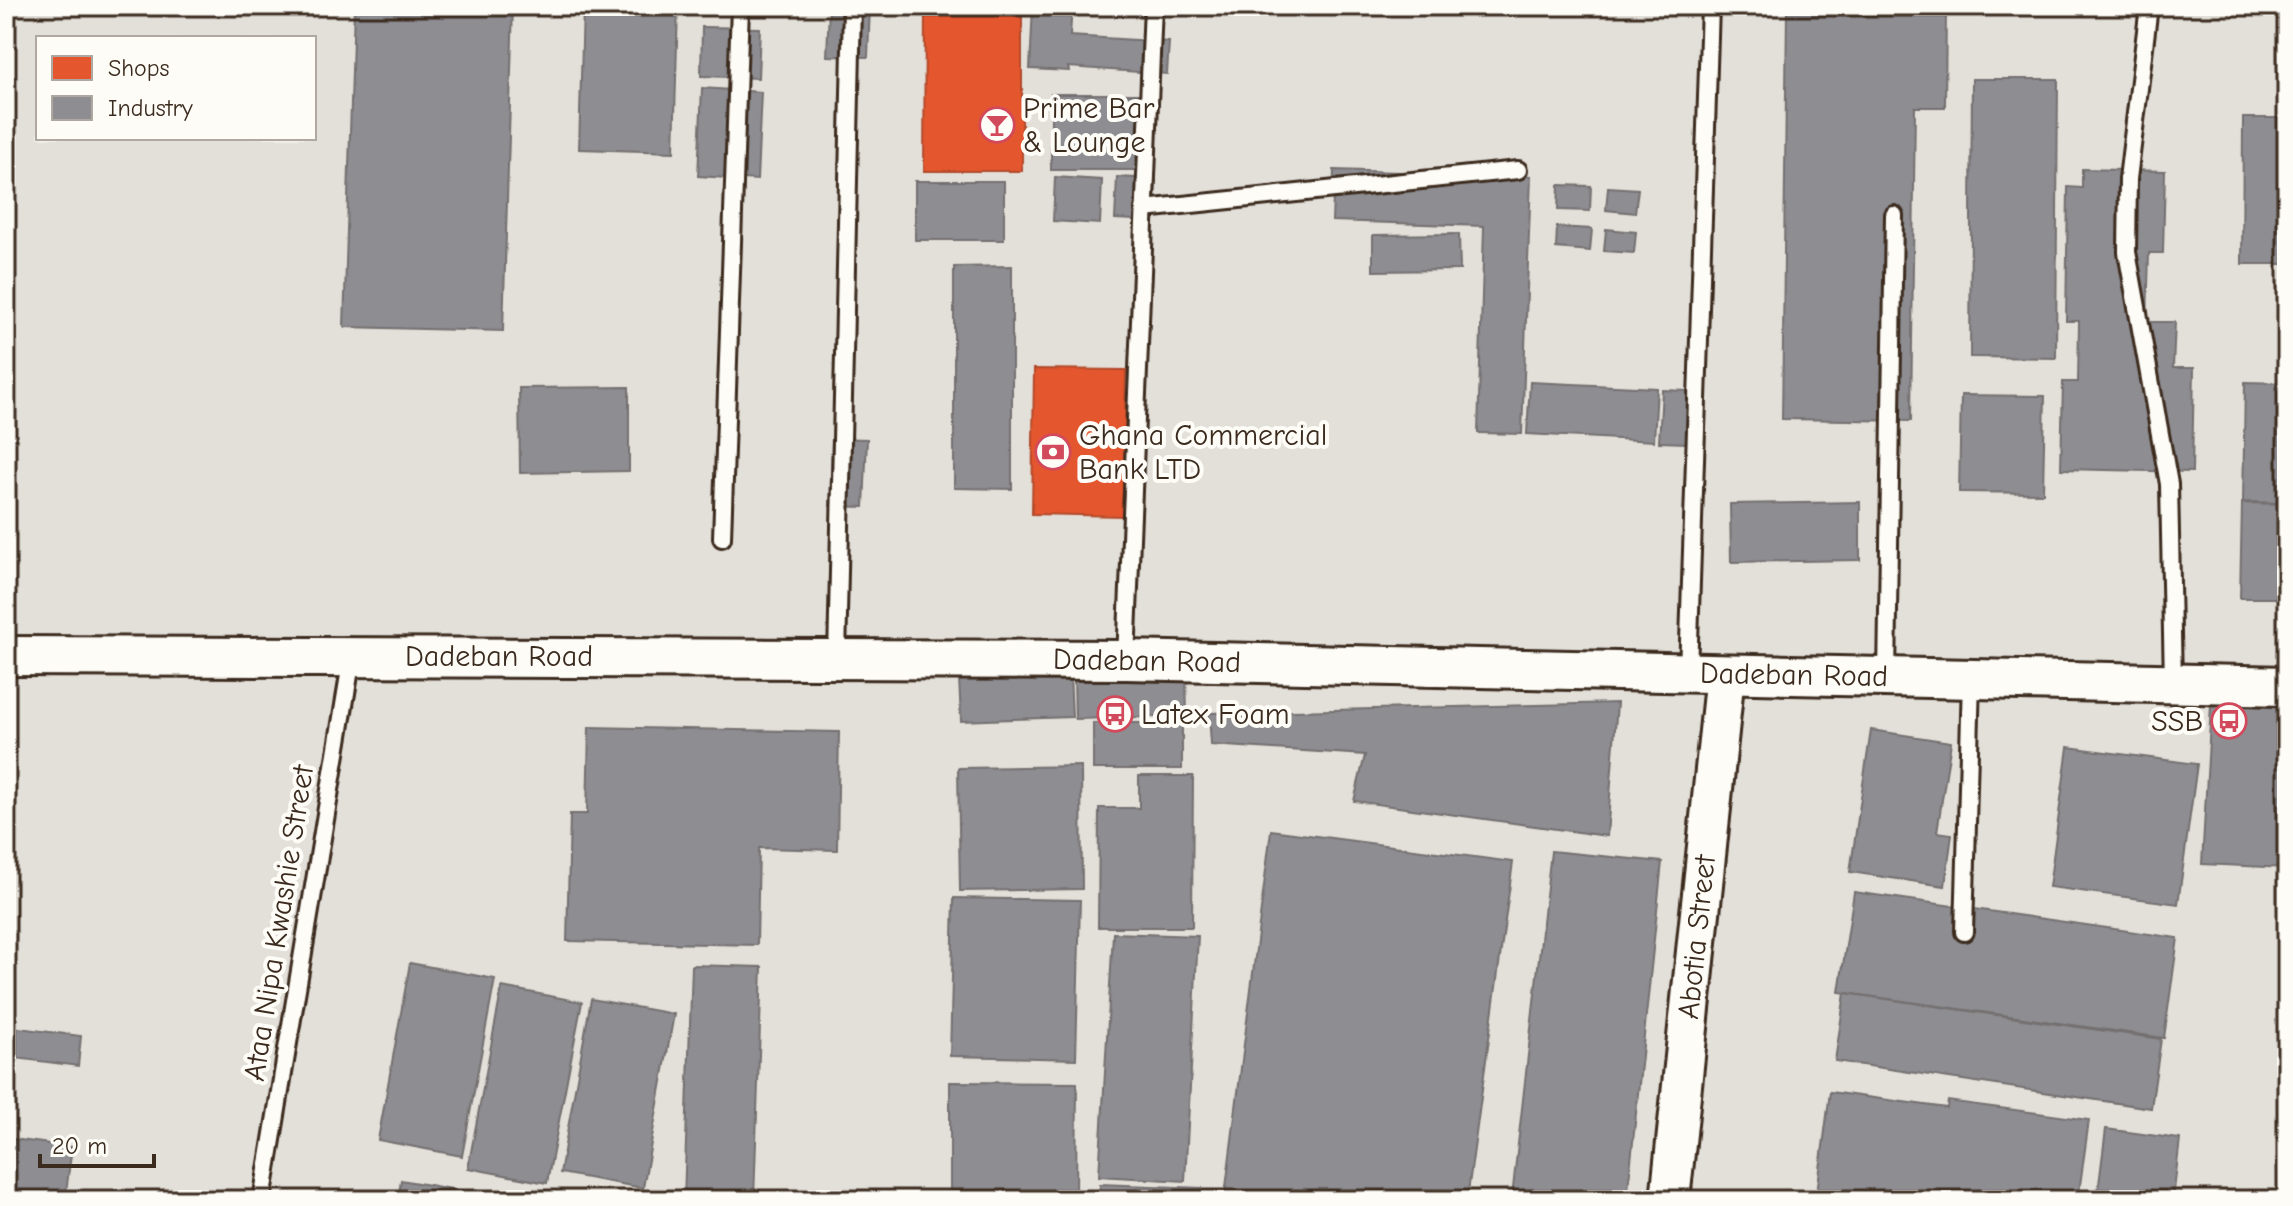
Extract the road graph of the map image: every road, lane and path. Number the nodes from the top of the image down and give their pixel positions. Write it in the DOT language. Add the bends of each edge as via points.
graph roads {
  1 [pos="740,6"];
  2 [pos="852,6"];
  3 [pos="1153,6"];
  4 [pos="1710,6"];
  5 [pos="2149,6"];
  6 [pos="1518,170"];
  7 [pos="1144,209"];
  8 [pos="1894,215"];
  9 [pos="722,538"];
  10 [pos="352,655"];
  11 [pos="6,656"];
  12 [pos="837,658"];
  13 [pos="1126,660"];
  14 [pos="1706,673"];
  15 [pos="1887,677"];
  16 [pos="1971,679"];
  17 [pos="2173,684"];
  18 [pos="2287,686"];
  19 [pos="1964,932"];
  20 [pos="262,1200"];
  21 [pos="1670,1200"];
  1 -- 9 [label="lane"];
  2 -- 12 [label="lane"];
  3 -- 7 [label="lane"];
  4 -- 14 [label="lane"];
  5 -- 17 [label="lane" via="2128,179 2127,252 2169,484"];
  6 -- 7 [label="lane"];
  7 -- 13 [label="lane"];
  8 -- 15 [label="lane"];
  10 -- 11 [label="street, Dadeban Road"];
  10 -- 12 [label="street, Dadeban Road"];
  10 -- 20 [label="lane, Ataa Nipa Kwashie Street"];
  12 -- 13 [label="street, Dadeban Road"];
  13 -- 14 [label="street, Dadeban Road"];
  14 -- 15 [label="street, Dadeban Road"];
  14 -- 21 [label="street, Abotia Street"];
  15 -- 16 [label="street, Dadeban Road"];
  16 -- 17 [label="street, Dadeban Road"];
  16 -- 19 [label="lane"];
  17 -- 18 [label="street, Dadeban Road"];
}
